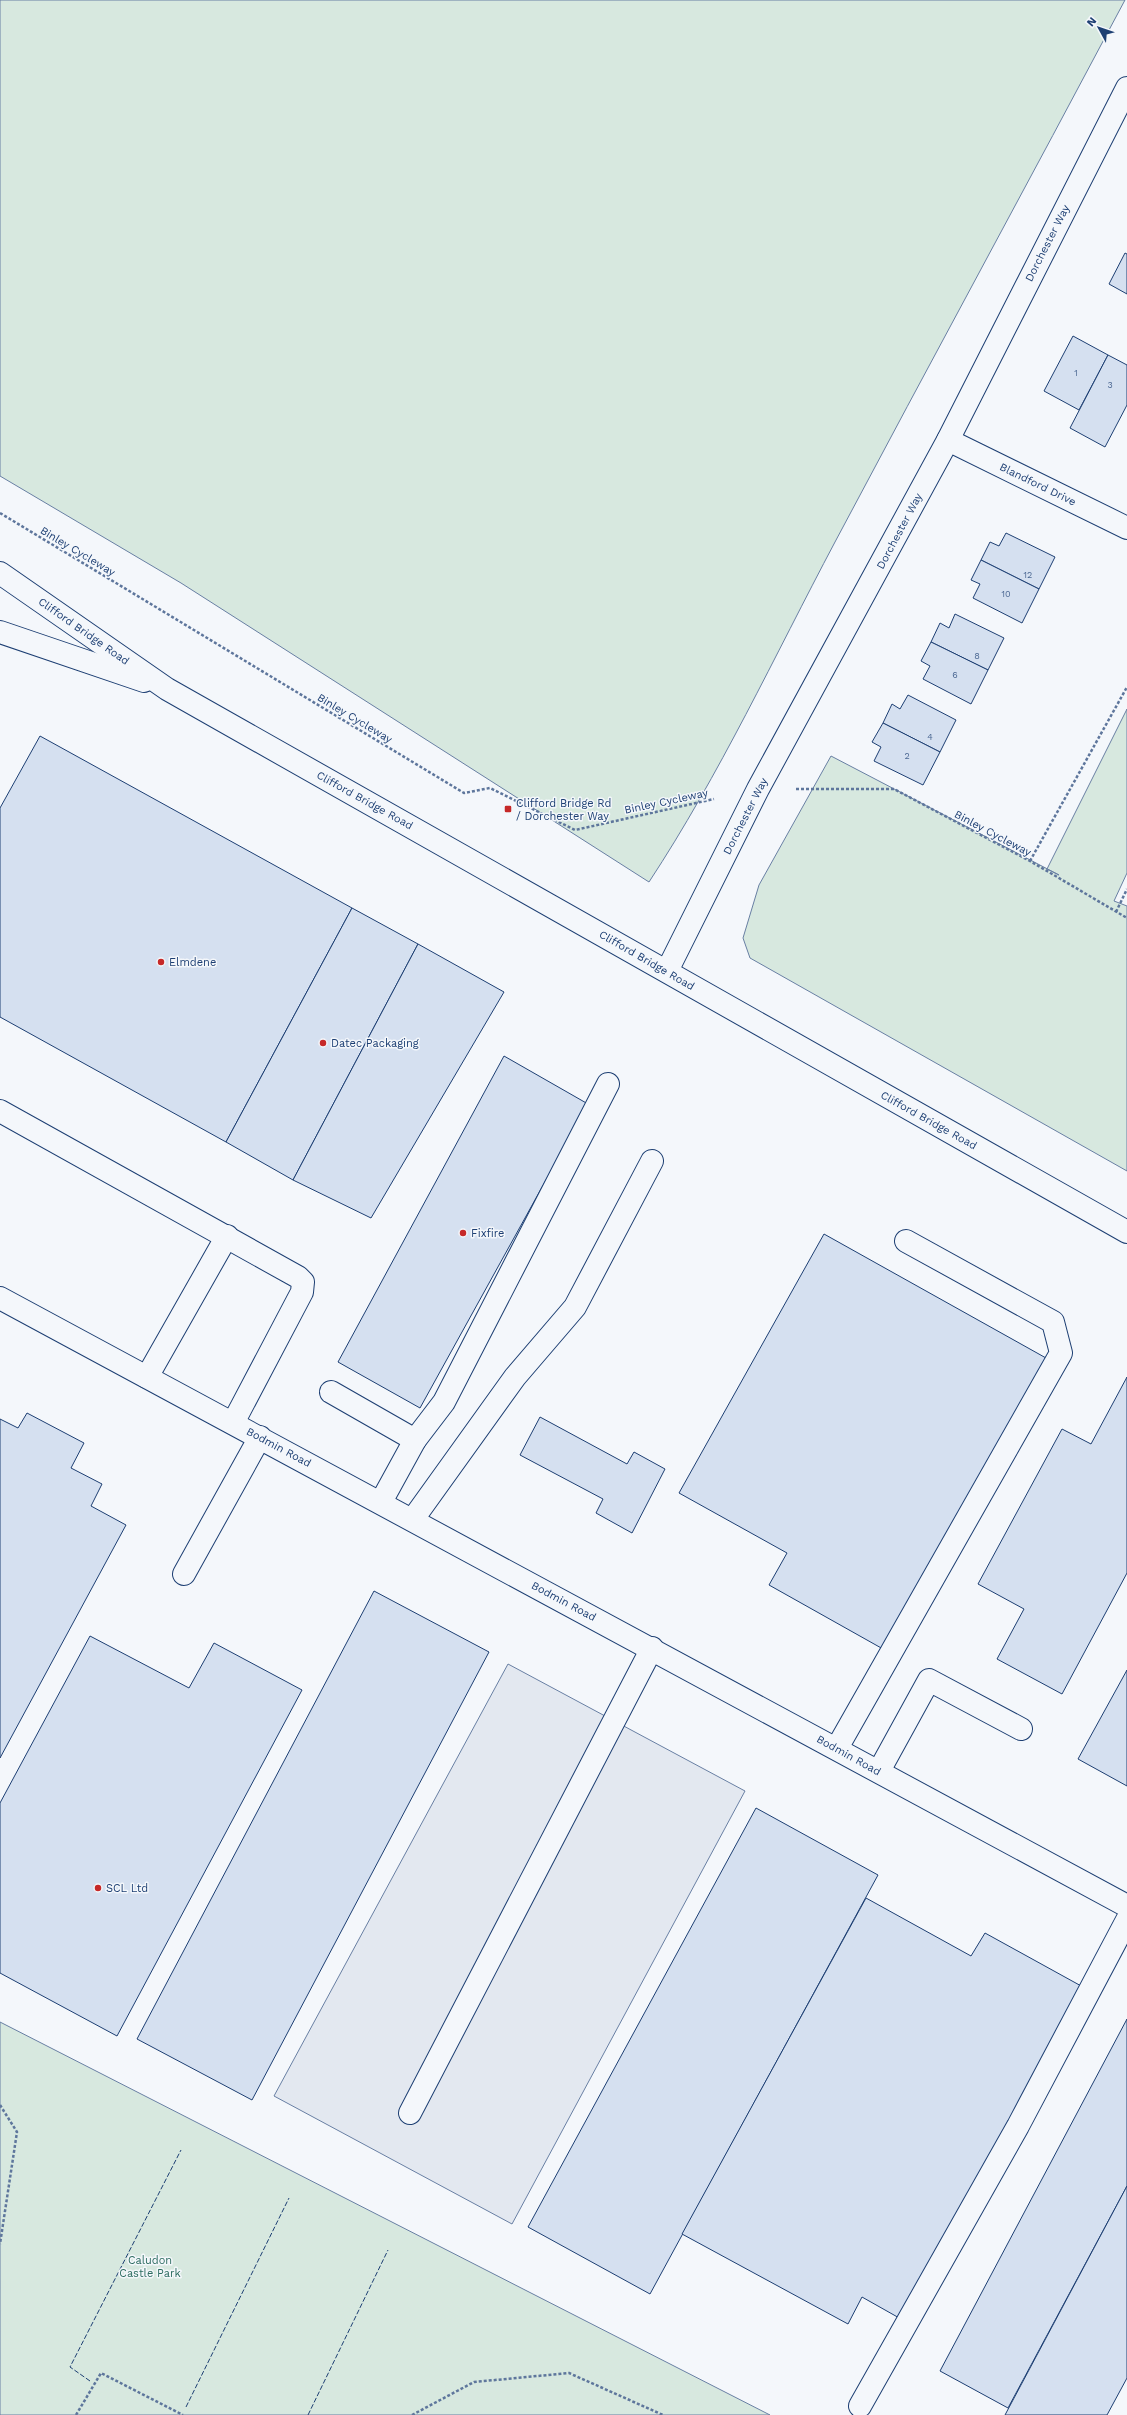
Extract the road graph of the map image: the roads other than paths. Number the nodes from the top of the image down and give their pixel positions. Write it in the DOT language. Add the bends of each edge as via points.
graph roads {
  1 [pos="1127,88"];
  2 [pos="948,440"];
  3 [pos="1127,528"];
  4 [pos="0,573"];
  5 [pos="0,632"];
  6 [pos="167,689"];
  7 [pos="667,971"];
  8 [pos="608,1084"];
  9 [pos="0,1111"];
  10 [pos="652,1161"];
  11 [pos="1127,1232"];
  12 [pos="227,1236"];
  13 [pos="906,1241"];
  14 [pos="0,1298"];
  15 [pos="147,1376"];
  16 [pos="331,1392"];
  17 [pos="233,1423"];
  18 [pos="260,1437"];
  19 [pos="415,1440"];
  20 [pos="381,1502"];
  21 [pos="413,1519"];
  22 [pos="184,1574"];
  23 [pos="652,1648"];
  24 [pos="1021,1729"];
  25 [pos="837,1748"];
  26 [pos="879,1771"];
  27 [pos="1127,1906"];
  28 [pos="1127,1920"];
  29 [pos="410,2113"];
  30 [pos="860,2406"];
  1 -- 2 [label="street, Dorchester Way"];
  2 -- 3 [label="street, Blandford Drive"];
  2 -- 7 [label="street, Dorchester Way" via="758,789"];
  4 -- 6 [label="street, Clifford Bridge Road"];
  5 -- 6 [label="street, Clifford Bridge Road"];
  6 -- 7 [label="street, Clifford Bridge Road"];
  7 -- 11 [label="street, Clifford Bridge Road"];
  8 -- 19 [label="street" via="444,1402"];
  9 -- 12 [label="street"];
  10 -- 21 [label="street" via="576,1307 515,1377"];
  12 -- 15 [label="street"];
  12 -- 17 [label="street" via="303,1282 302,1292"];
  13 -- 25 [label="street" via="1053,1322 1061,1353"];
  14 -- 15 [label="street, Bodmin Road"];
  15 -- 17 [label="street, Bodmin Road"];
  16 -- 19 [label="street"];
  17 -- 18 [label="street, Bodmin Road"];
  18 -- 20 [label="street, Bodmin Road"];
  18 -- 22 [label="street"];
  19 -- 20 [label="street"];
  20 -- 21 [label="street, Bodmin Road"];
  21 -- 23 [label="street, Bodmin Road"];
  23 -- 25 [label="street, Bodmin Road"];
  23 -- 29 [label="street"];
  24 -- 26 [label="street" via="929,1680"];
  25 -- 26 [label="street, Bodmin Road"];
  26 -- 27 [label="street, Bodmin Road"];
  28 -- 30 [label="street" via="1018,2126"];
}
